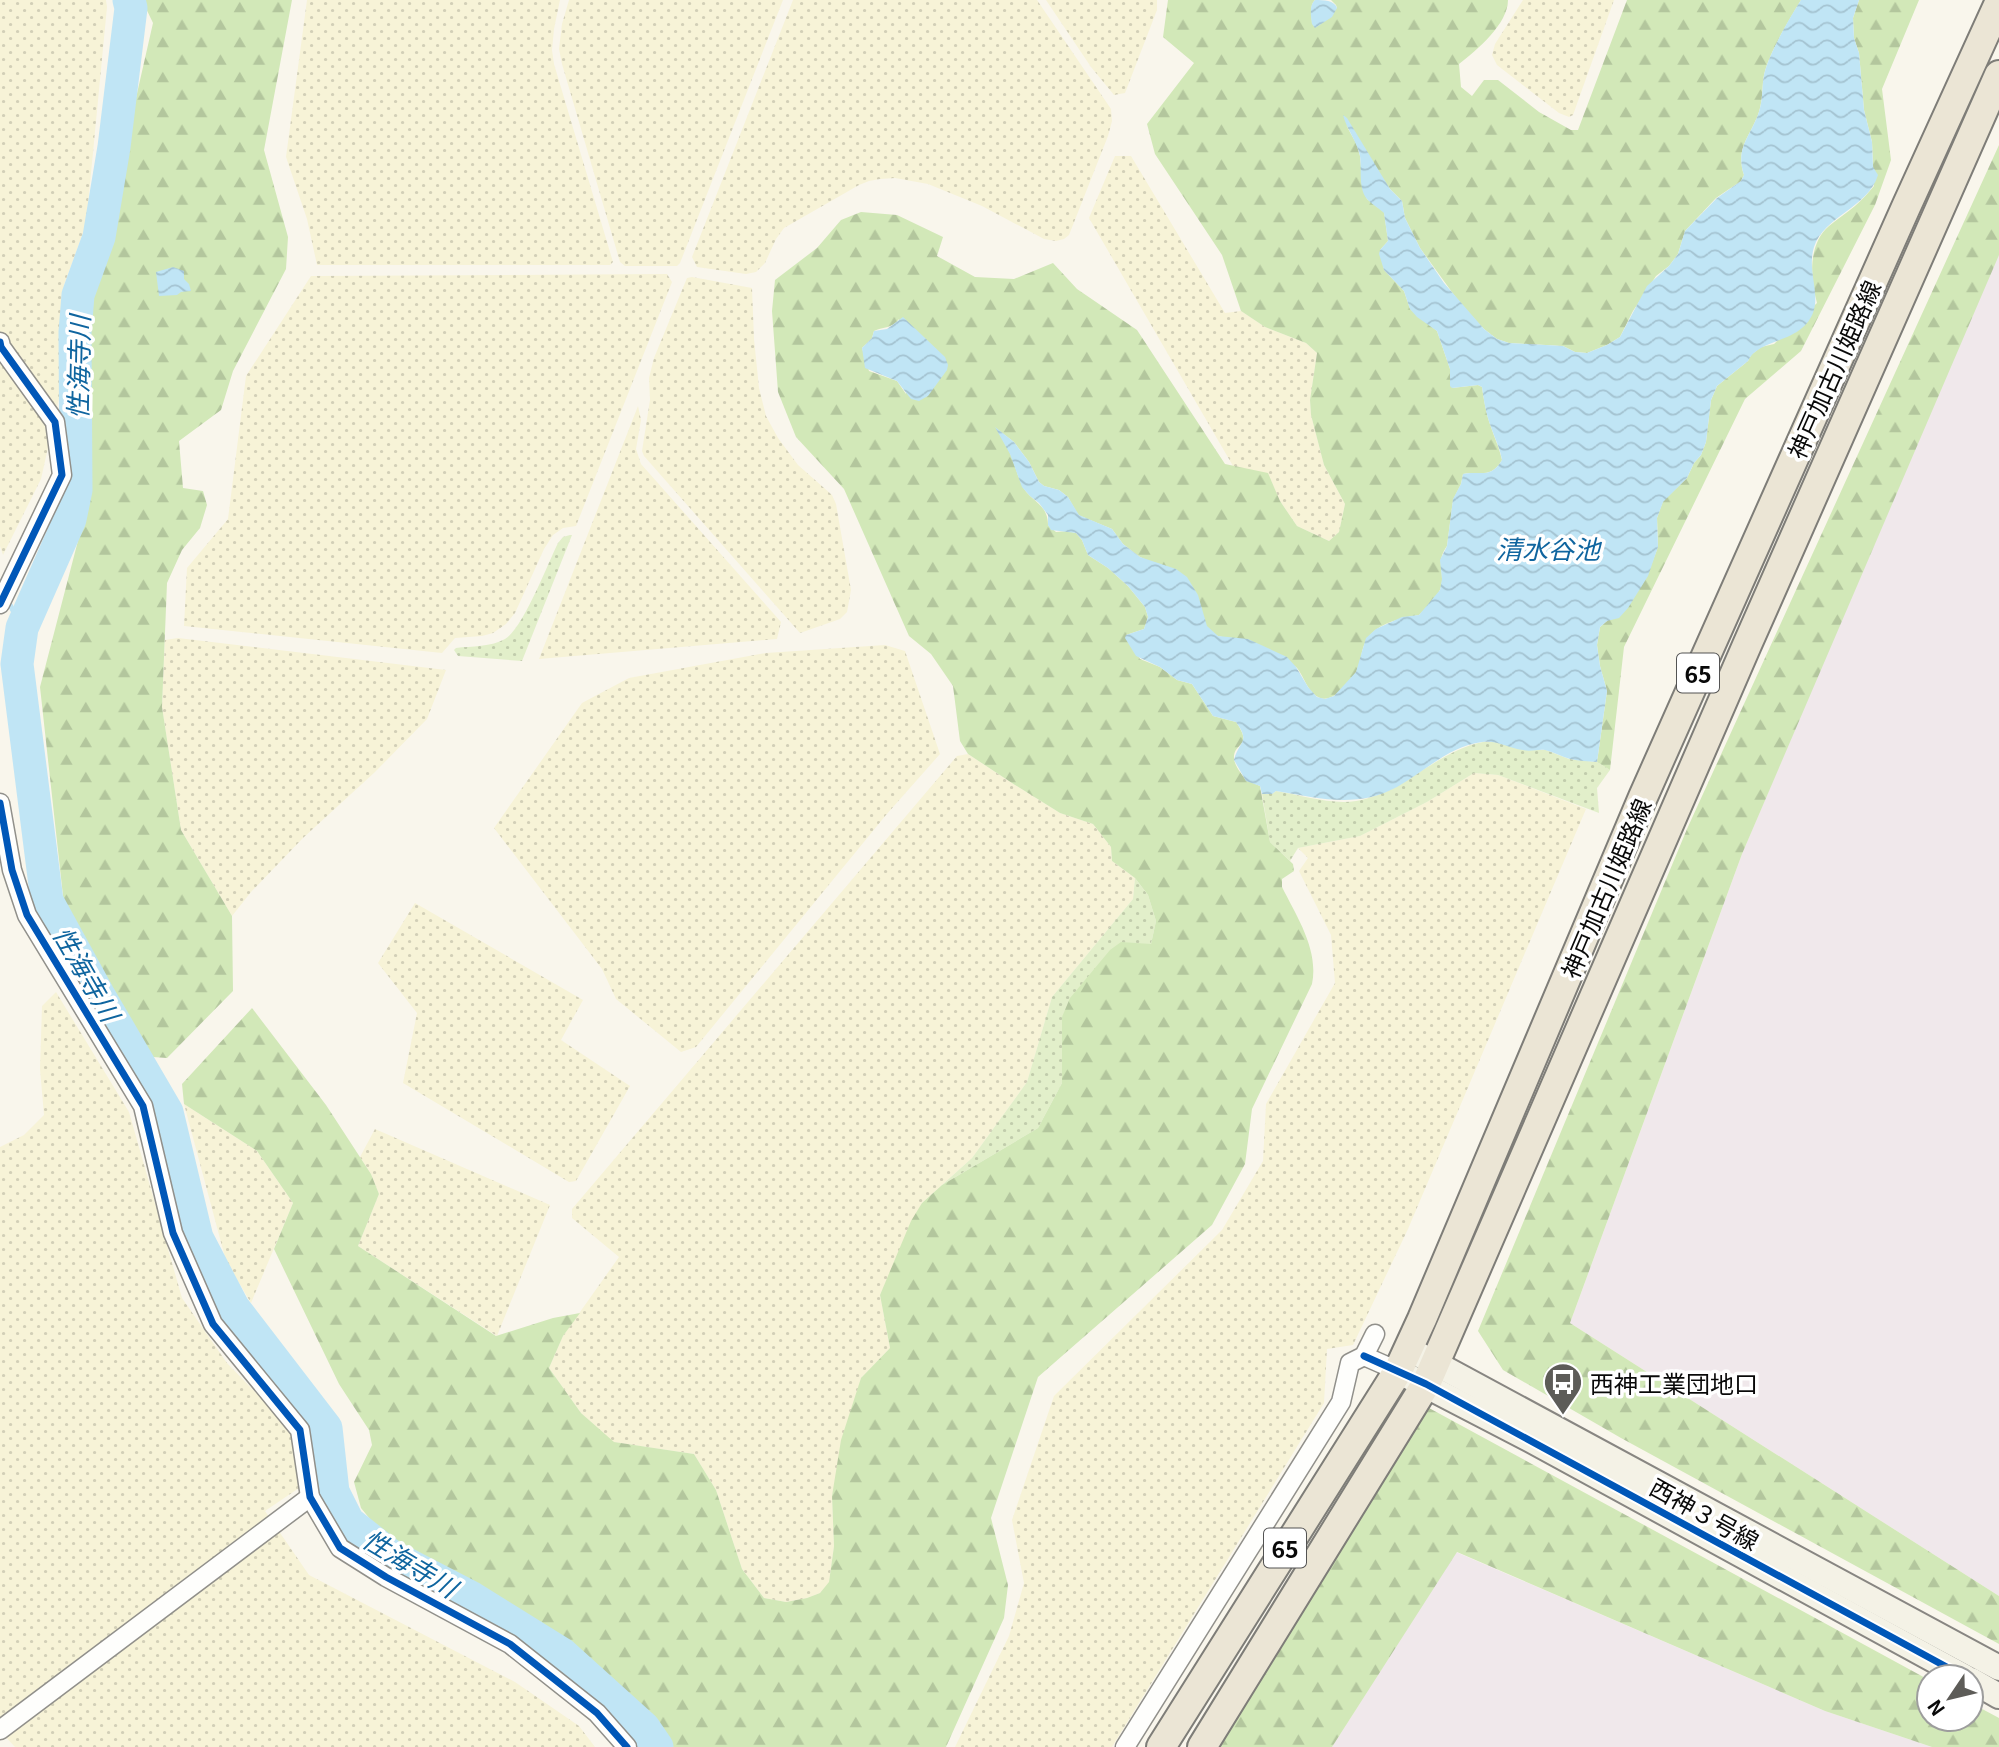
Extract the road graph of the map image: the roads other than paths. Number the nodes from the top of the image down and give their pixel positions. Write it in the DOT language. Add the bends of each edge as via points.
graph roads {
  1 [pos="1999,3"];
  2 [pos="1999,75"];
  3 [pos="0,342"];
  4 [pos="0,604"];
  5 [pos="0,803"];
  6 [pos="1376,1334"];
  7 [pos="1364,1356"];
  8 [pos="1403,1360"];
  9 [pos="1431,1374"];
  10 [pos="310,1497"];
  11 [pos="1940,1663"];
  12 [pos="1999,1668"];
  13 [pos="0,1730"];
  14 [pos="627,1747"];
  15 [pos="1125,1747"];
  16 [pos="1161,1747"];
  17 [pos="1202,1747"];
  1 -- 8 [label="main road, 神戸加古川姫路線 / 65" via="1643,797"];
  2 -- 9 [label="main road, 神戸加古川姫路線 / 65"];
  3 -- 4 [label="street" via="55,422 62,475"];
  5 -- 10 [label="street" via="12,870 27,915 143,1106 173,1233 213,1324 300,1430"];
  6 -- 7 [label="street"];
  7 -- 8 [label="street"];
  7 -- 15 [label="street" via="1350,1363 1341,1402"];
  8 -- 9 [label="street"];
  8 -- 16 [label="main road, 神戸加古川姫路線 / 65"];
  9 -- 11 [label="street, 西神３号線"];
  9 -- 12 [label="street, 西神３号線"];
  9 -- 17 [label="main road, 神戸加古川姫路線 / 65"];
  10 -- 13 [label="street"];
  10 -- 14 [label="street" via="340,1548 510,1644 597,1713"];
}
